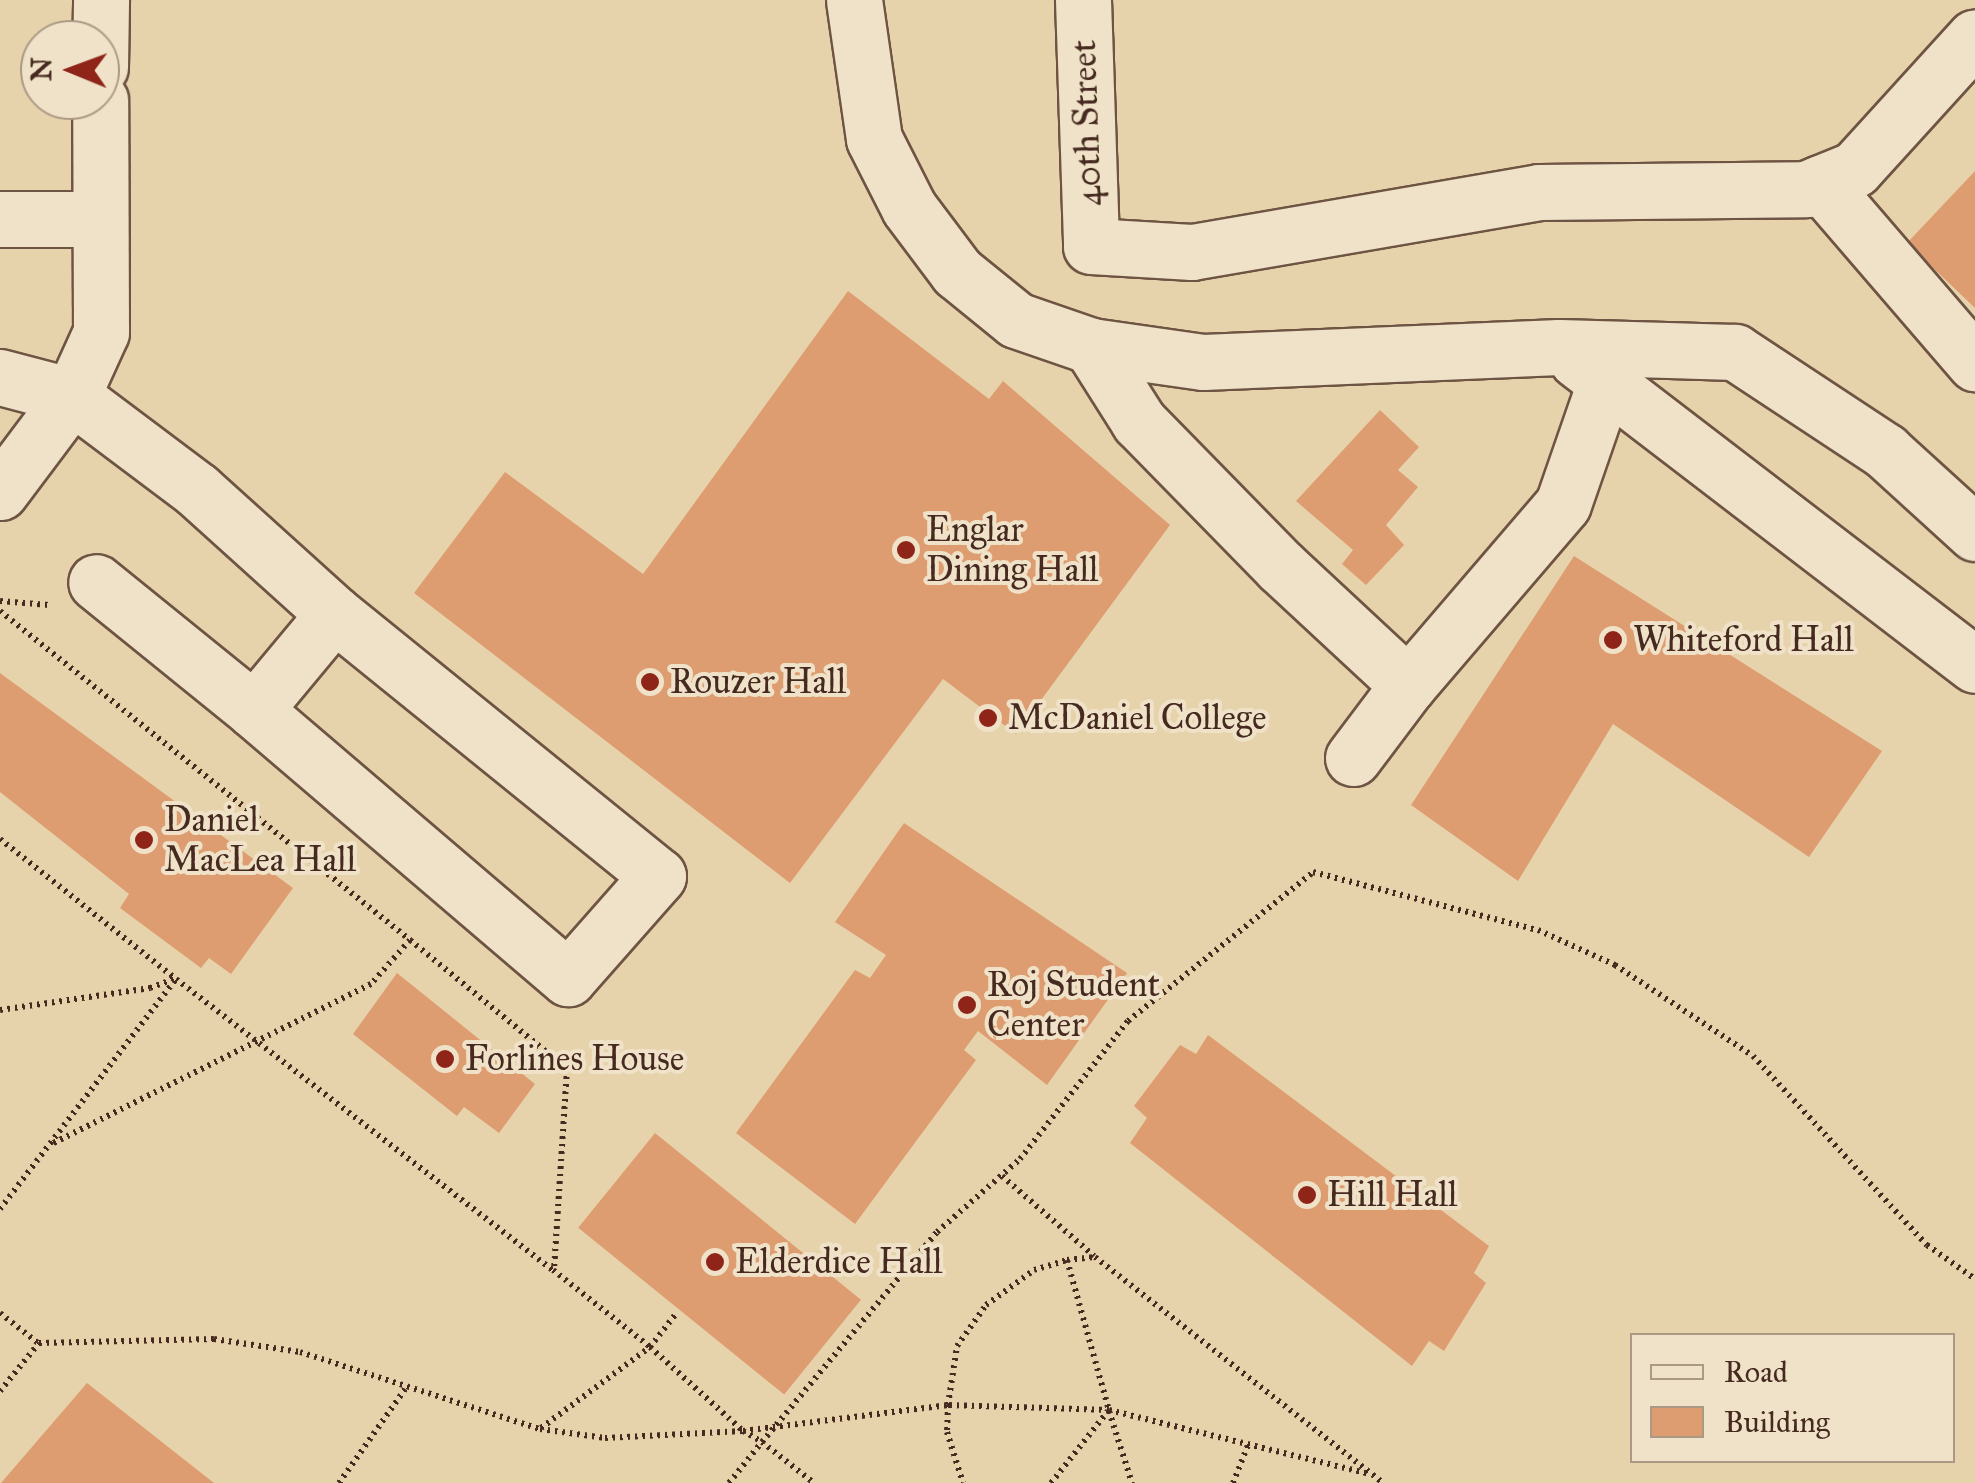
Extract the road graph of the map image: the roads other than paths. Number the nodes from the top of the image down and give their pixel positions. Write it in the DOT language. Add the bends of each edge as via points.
graph roads {
  1 [pos="854,0"];
  2 [pos="1083,0"];
  3 [pos="1975,37"];
  4 [pos="100,120"];
  5 [pos="1820,182"];
  6 [pos="98,218"];
  7 [pos="0,220"];
  8 [pos="1091,346"];
  9 [pos="1559,346"];
  10 [pos="1975,363"];
  11 [pos="0,377"];
  12 [pos="1606,380"];
  13 [pos="72,396"];
  14 [pos="0,492"];
  15 [pos="1975,533"];
  16 [pos="77,594"];
  17 [pos="334,614"];
  18 [pos="1975,665"];
  19 [pos="1408,685"];
  20 [pos="254,710"];
  21 [pos="1353,758"];
  1 -- 8 [label="street" via="874,139 909,208 958,272 1016,320"];
  2 -- 5 [label="street, 40th Street" via="1091,246 1192,252 1539,192 1806,189"];
  3 -- 5 [label="street" via="1855,169"];
  4 -- 6 [label="street"];
  5 -- 10 [label="street"];
  6 -- 7 [label="street"];
  6 -- 13 [label="street" via="101,332"];
  8 -- 9 [label="street" via="1203,362"];
  8 -- 19 [label="street" via="1139,422"];
  9 -- 12 [label="street"];
  9 -- 15 [label="street" via="1736,352 1885,451"];
  11 -- 13 [label="street"];
  12 -- 18 [label="street"];
  12 -- 19 [label="street" via="1563,504"];
  13 -- 14 [label="street"];
  13 -- 17 [label="street" via="197,490"];
  16 -- 20 [label="street"];
  17 -- 20 [label="street"];
  17 -- 20 [label="street" via="658,876 568,978"];
  19 -- 21 [label="street"];
}
